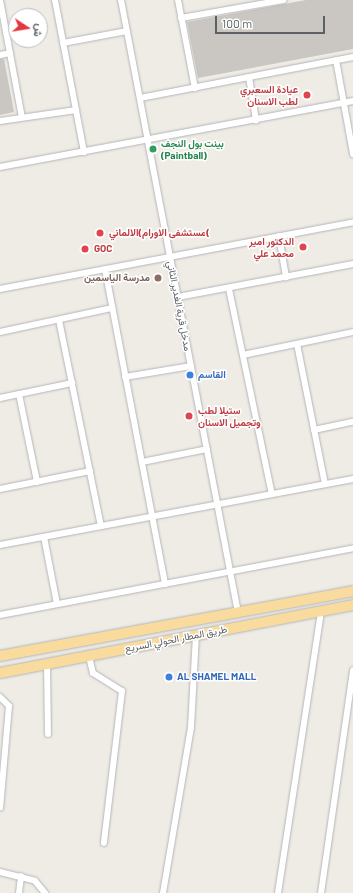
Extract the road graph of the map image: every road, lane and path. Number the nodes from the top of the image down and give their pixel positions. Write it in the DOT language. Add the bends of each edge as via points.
graph roads {
  1 [pos="0,0"];
  2 [pos="55,0"];
  3 [pos="121,0"];
  4 [pos="178,0"];
  5 [pos="236,0"];
  6 [pos="283,0"];
  7 [pos="238,8"];
  8 [pos="181,18"];
  9 [pos="127,30"];
  10 [pos="63,43"];
  11 [pos="10,53"];
  12 [pos="0,55"];
  13 [pos="353,57"];
  14 [pos="336,60"];
  15 [pos="249,77"];
  16 [pos="195,88"];
  17 [pos="140,98"];
  18 [pos="353,101"];
  19 [pos="344,103"];
  20 [pos="76,110"];
  21 [pos="22,117"];
  22 [pos="256,120"];
  23 [pos="0,121"];
  24 [pos="148,142"];
  25 [pos="84,152"];
  26 [pos="353,154"];
  27 [pos="0,167"];
  28 [pos="353,222"];
  29 [pos="279,236"];
  30 [pos="170,256"];
  31 [pos="353,264"];
  32 [pos="105,269"];
  33 [pos="286,277"];
  34 [pos="0,289"];
  35 [pos="229,289"];
  36 [pos="178,298"];
  37 [pos="112,308"];
  38 [pos="59,320"];
  39 [pos="0,332"];
  40 [pos="353,332"];
  41 [pos="297,344"];
  42 [pos="243,355"];
  43 [pos="191,366"];
  44 [pos="125,377"];
  45 [pos="72,383"];
  46 [pos="19,394"];
  47 [pos="0,398"];
  48 [pos="353,422"];
  49 [pos="314,430"];
  50 [pos="207,449"];
  51 [pos="142,462"];
  52 [pos="90,472"];
  53 [pos="353,479"];
  54 [pos="37,482"];
  55 [pos="325,484"];
  56 [pos="0,488"];
  57 [pos="272,494"];
  58 [pos="217,504"];
  59 [pos="152,517"];
  60 [pos="101,526"];
  61 [pos="44,537"];
  62 [pos="0,545"];
  63 [pos="353,548"];
  64 [pos="230,572"];
  65 [pos="165,584"];
  66 [pos="353,591"];
  67 [pos="57,604"];
  68 [pos="353,605"];
  69 [pos="238,612"];
  70 [pos="321,612"];
  71 [pos="0,615"];
  72 [pos="196,635"];
  73 [pos="52,646"];
  74 [pos="17,653"];
  75 [pos="0,656"];
  76 [pos="89,656"];
  77 [pos="51,663"];
  78 [pos="20,670"];
  79 [pos="353,670"];
  80 [pos="0,673"];
  81 [pos="0,697"];
  82 [pos="48,734"];
  83 [pos="0,808"];
  84 [pos="104,843"];
  85 [pos="0,872"];
  86 [pos="21,876"];
  87 [pos="19,893"];
  88 [pos="45,893"];
  89 [pos="163,893"];
  90 [pos="278,893"];
  91 [pos="321,893"];
  1 -- 11 [label="street"];
  2 -- 10 [label="street"];
  3 -- 9 [label="street, مدخل قرية الغدير الثاني"];
  4 -- 8 [label="street"];
  5 -- 7 [label="street"];
  6 -- 7 [label="street"];
  7 -- 8 [label="street"];
  8 -- 16 [label="street"];
  9 -- 10 [label="street"];
  9 -- 17 [label="street, مدخل قرية الغدير الثاني"];
  10 -- 20 [label="street"];
  11 -- 12 [label="street"];
  11 -- 21 [label="street"];
  13 -- 14 [label="street"];
  14 -- 15 [label="street"];
  14 -- 19 [label="street"];
  15 -- 16 [label="street"];
  15 -- 22 [label="street"];
  16 -- 17 [label="street"];
  17 -- 24 [label="street, مدخل قرية الغدير الثاني"];
  18 -- 19 [label="street"];
  19 -- 22 [label="street"];
  19 -- 26 [label="street"];
  20 -- 21 [label="street"];
  20 -- 25 [label="street"];
  21 -- 23 [label="street"];
  22 -- 24 [label="street"];
  24 -- 25 [label="street"];
  24 -- 30 [label="street, مدخل قرية الغدير الثاني"];
  25 -- 27 [label="street"];
  28 -- 29 [label="street"];
  29 -- 30 [label="street"];
  29 -- 33 [label="street"];
  30 -- 32 [label="street"];
  30 -- 36 [label="street, مدخل قرية الغدير الثاني"];
  31 -- 33 [label="street"];
  32 -- 34 [label="street"];
  32 -- 37 [label="street"];
  33 -- 35 [label="street"];
  35 -- 36 [label="street"];
  35 -- 42 [label="street"];
  36 -- 43 [label="street, مدخل قرية الغدير الثاني"];
  37 -- 38 [label="street"];
  37 -- 44 [label="street"];
  38 -- 39 [label="street"];
  38 -- 45 [label="street"];
  40 -- 41 [label="street"];
  41 -- 42 [label="street"];
  41 -- 49 [label="street"];
  42 -- 57 [label="street"];
  43 -- 44 [label="street"];
  43 -- 50 [label="street, مدخل قرية الغدير الثاني"];
  44 -- 51 [label="street"];
  45 -- 46 [label="street"];
  45 -- 52 [label="street"];
  46 -- 47 [label="street"];
  46 -- 54 [label="street"];
  48 -- 49 [label="street"];
  49 -- 55 [label="street"];
  50 -- 51 [label="street"];
  50 -- 58 [label="street, مدخل قرية الغدير الثاني"];
  51 -- 59 [label="street"];
  52 -- 54 [label="street"];
  52 -- 60 [label="street"];
  53 -- 55 [label="street"];
  54 -- 56 [label="street"];
  55 -- 57 [label="street"];
  57 -- 58 [label="street"];
  58 -- 59 [label="street"];
  58 -- 64 [label="street, مدخل قرية الغدير الثاني"];
  59 -- 60 [label="street"];
  59 -- 65 [label="street"];
  60 -- 61 [label="street"];
  61 -- 62 [label="street"];
  61 -- 67 [label="street"];
  63 -- 64 [label="street"];
  64 -- 65 [label="street"];
  64 -- 69 [label="street, مدخل قرية الغدير الثاني"];
  65 -- 67 [label="street"];
  66 -- 69 [label="highway, طريق المطار الحولي السريع"];
  67 -- 71 [label="street"];
  68 -- 70 [label="highway, طريق المطار الحولي السريع"];
  69 -- 73 [label="highway, طريق المطار الحولي السريع"];
  70 -- 72 [label="highway, طريق المطار الحولي السريع"];
  70 -- 90 [label="street"];
  72 -- 76 [label="highway, طريق المطار الحولي السريع"];
  72 -- 89 [label="street" via="191,727"];
  73 -- 74 [label="highway, طريق المطار الحولي السريع"];
  73 -- 77 [label="highway"];
  74 -- 75 [label="highway, طريق المطار الحولي السريع"];
  74 -- 78 [label="highway" via="21,661"];
  76 -- 77 [label="highway, طريق المطار الحولي السريع"];
  76 -- 84 [label="street" via="93,673 122,691"];
  77 -- 78 [label="highway, طريق المطار الحولي السريع"];
  77 -- 82 [label="street"];
  78 -- 80 [label="highway, طريق المطار الحولي السريع"];
  79 -- 91 [label="street"];
  81 -- 83 [label="street" via="9,706"];
  85 -- 86 [label="street"];
  86 -- 87 [label="street"];
  86 -- 88 [label="street" via="41,884"];
}
